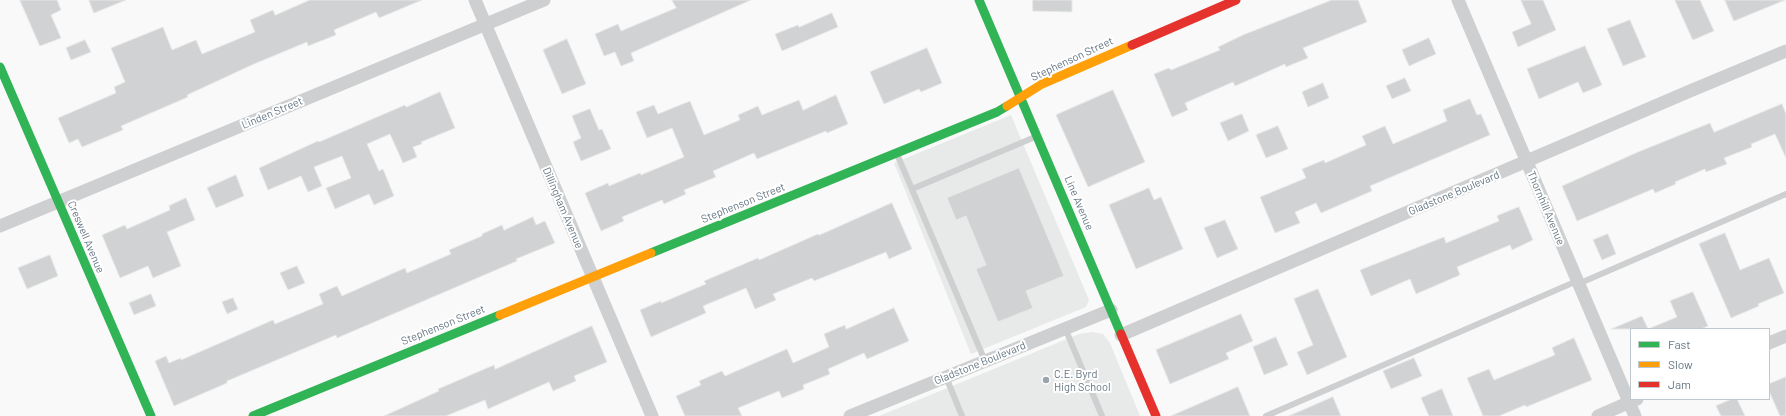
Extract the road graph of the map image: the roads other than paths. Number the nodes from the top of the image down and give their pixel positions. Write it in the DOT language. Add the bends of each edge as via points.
graph roads {
  1 [pos="474,0"];
  2 [pos="544,0"];
  3 [pos="979,0"];
  4 [pos="1236,0"];
  5 [pos="1458,0"];
  6 [pos="485,24"];
  7 [pos="1786,51"];
  8 [pos="0,67"];
  9 [pos="1021,97"];
  10 [pos="1037,136"];
  11 [pos="897,153"];
  12 [pos="1526,162"];
  13 [pos="912,189"];
  14 [pos="1786,194"];
  15 [pos="58,202"];
  16 [pos="0,226"];
  17 [pos="592,277"];
  18 [pos="1578,282"];
  19 [pos="1111,310"];
  20 [pos="1065,328"];
  21 [pos="1121,335"];
  22 [pos="1786,336"];
  23 [pos="1770,343"];
  24 [pos="985,361"];
  25 [pos="946,377"];
  26 [pos="1630,392"];
  27 [pos="1634,401"];
  28 [pos="151,416"];
  29 [pos="253,416"];
  30 [pos="652,416"];
  31 [pos="850,416"];
  32 [pos="962,416"];
  33 [pos="1102,416"];
  34 [pos="1156,416"];
  35 [pos="1266,416"];
  36 [pos="1598,416"];
  37 [pos="1635,416"];
  1 -- 6 [label="street, Dillingham Avenue"];
  2 -- 6 [label="street, Linden Street"];
  3 -- 9 [label="street, Line Avenue"];
  4 -- 9 [label="street, Stephenson Street" via="1042,84"];
  5 -- 12 [label="street, Thornhill Avenue"];
  6 -- 15 [label="street, Linden Street"];
  6 -- 17 [label="street, Dillingham Avenue"];
  7 -- 12 [label="street, Gladstone Boulevard"];
  8 -- 15 [label="street, Creswell Avenue"];
  9 -- 10 [label="street, Line Avenue"];
  9 -- 11 [label="street, Stephenson Street" via="997,112"];
  10 -- 13 [label="lane"];
  10 -- 19 [label="street, Line Avenue"];
  11 -- 13 [label="lane"];
  11 -- 17 [label="street, Stephenson Street"];
  12 -- 18 [label="street, Thornhill Avenue"];
  12 -- 21 [label="street, Gladstone Boulevard"];
  13 -- 24 [label="lane"];
  14 -- 18 [label="lane"];
  15 -- 16 [label="street, Linden Street"];
  15 -- 28 [label="street, Creswell Avenue"];
  17 -- 29 [label="street, Stephenson Street"];
  17 -- 30 [label="street, Dillingham Avenue"];
  18 -- 26 [label="street, Thornhill Avenue"];
  18 -- 35 [label="lane"];
  19 -- 20 [label="street, Gladstone Boulevard"];
  19 -- 21 [label="street, Line Avenue"];
  20 -- 24 [label="street, Gladstone Boulevard"];
  20 -- 33 [label="lane"];
  21 -- 34 [label="street, Line Avenue"];
  22 -- 23 [label="street"];
  24 -- 25 [label="street, Gladstone Boulevard"];
  25 -- 31 [label="street, Gladstone Boulevard"];
  25 -- 32 [label="lane"];
  27 -- 36 [label="street"];
  27 -- 37 [label="street, Thornhill Avenue"];
}
